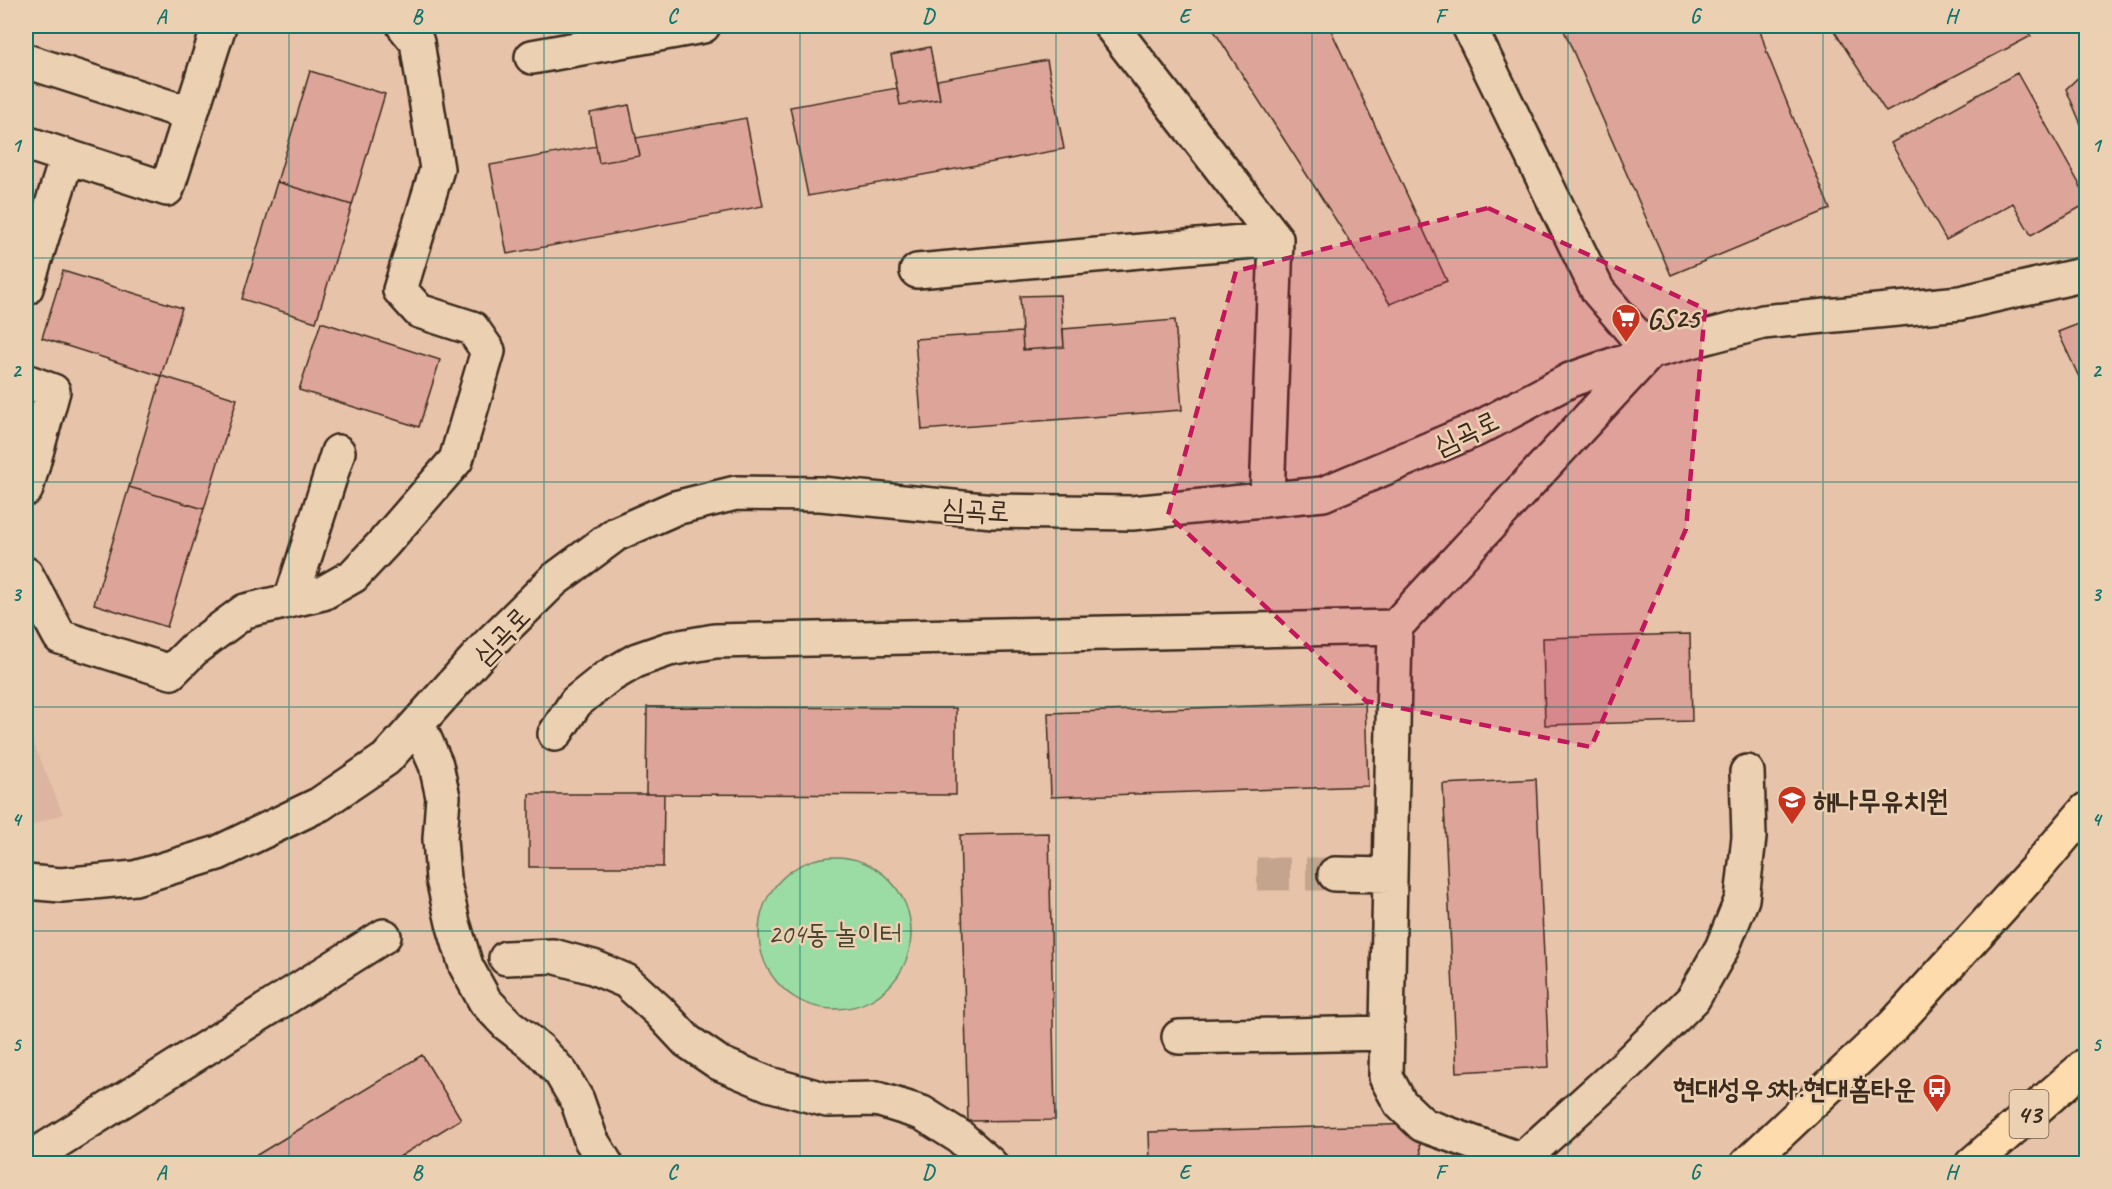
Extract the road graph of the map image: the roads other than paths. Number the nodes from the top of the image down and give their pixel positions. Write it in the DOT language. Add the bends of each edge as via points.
graph roads {
  1 [pos="219,26"];
  2 [pos="404,26"];
  3 [pos="703,26"];
  4 [pos="1111,26"];
  5 [pos="1469,26"];
  6 [pos="532,57"];
  7 [pos="26,61"];
  8 [pos="191,114"];
  9 [pos="26,143"];
  10 [pos="68,157"];
  11 [pos="1276,239"];
  12 [pos="917,271"];
  13 [pos="2086,274"];
  14 [pos="26,288"];
  15 [pos="1650,352"];
  16 [pos="26,381"];
  17 [pos="338,452"];
  18 [pos="26,489"];
  19 [pos="1267,499"];
  20 [pos="26,574"];
  21 [pos="291,600"];
  22 [pos="1395,627"];
  23 [pos="418,724"];
  24 [pos="555,734"];
  25 [pos="1747,772"];
  26 [pos="2086,810"];
  27 [pos="1335,874"];
  28 [pos="1390,874"];
  29 [pos="26,882"];
  30 [pos="384,936"];
  31 [pos="506,958"];
  32 [pos="1387,1033"];
  33 [pos="1179,1037"];
  34 [pos="2086,1065"];
  35 [pos="26,1161"];
  36 [pos="1521,1162"];
  37 [pos="606,1164"];
  38 [pos="990,1164"];
  39 [pos="1747,1164"];
  40 [pos="1972,1164"];
  1 -- 8 [label="street"];
  2 -- 21 [label="street" via="417,42 436,169 400,290 419,311 472,328 488,351 456,460 353,576 323,593"];
  3 -- 6 [label="street"];
  4 -- 11 [label="street"];
  5 -- 15 [label="street" via="1598,291"];
  7 -- 8 [label="street"];
  8 -- 10 [label="street" via="167,189"];
  9 -- 10 [label="street"];
  10 -- 14 [label="street"];
  11 -- 12 [label="street"];
  11 -- 19 [label="street"];
  13 -- 15 [label="street, 심곡로" via="1960,303 1763,322"];
  15 -- 19 [label="street, 심곡로" via="1570,380 1477,429 1323,494"];
  15 -- 22 [label="street"];
  16 -- 18 [label="street" via="53,391"];
  17 -- 21 [label="street"];
  19 -- 23 [label="street, 심곡로" via="1132,513 993,511 821,494 736,493 675,508 616,534 554,580 488,645"];
  20 -- 21 [label="street" via="60,637 171,672 245,610"];
  22 -- 24 [label="street" via="715,640 637,660 606,678 576,702"];
  22 -- 28 [label="street"];
  23 -- 29 [label="street, 심곡로" via="386,759 320,804 218,853 135,878 61,885"];
  23 -- 37 [label="street" via="436,765 443,797 443,879 466,966 485,1001 561,1074"];
  25 -- 36 [label="street" via="1749,837 1742,899 1722,948 1693,999"];
  26 -- 39 [label="main road" via="1893,1026"];
  27 -- 28 [label="street"];
  28 -- 32 [label="street"];
  30 -- 35 [label="street"];
  31 -- 38 [label="street" via="553,956 626,981 687,1041 719,1063 769,1084 827,1100 877,1099 922,1113 960,1137"];
  32 -- 33 [label="street"];
  32 -- 36 [label="street" via="1386,1077 1400,1103 1423,1125"];
  34 -- 40 [label="main road, 43"];
}
